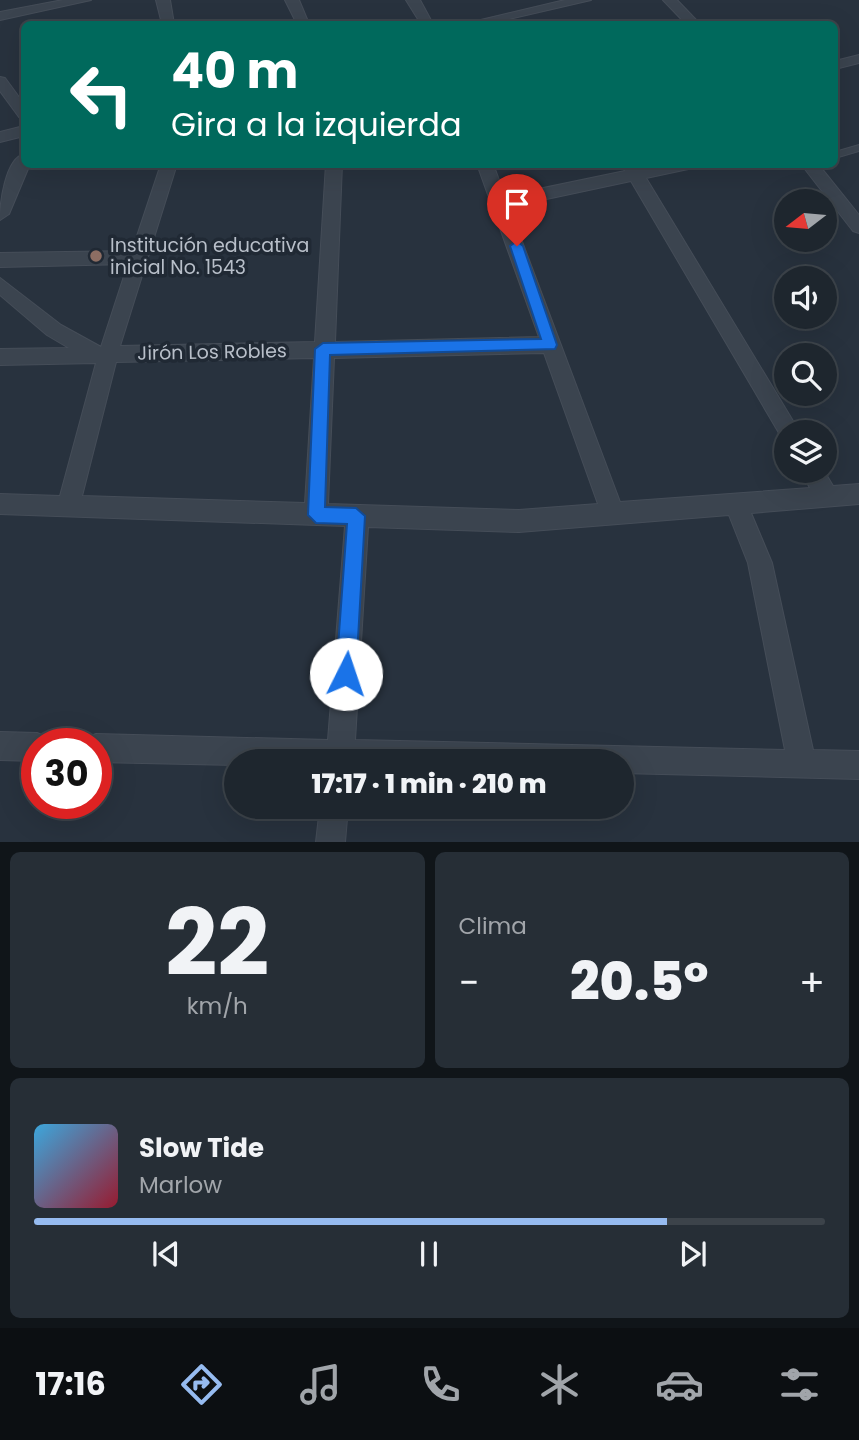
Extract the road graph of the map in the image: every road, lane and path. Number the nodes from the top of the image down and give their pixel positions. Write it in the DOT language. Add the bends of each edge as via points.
graph roads {
  1 [pos="84,0"];
  2 [pos="163,0"];
  3 [pos="292,0"];
  4 [pos="412,0"];
  5 [pos="584,0"];
  6 [pos="670,0"];
  7 [pos="534,5"];
  8 [pos="0,16"];
  9 [pos="167,21"];
  10 [pos="302,21"];
  11 [pos="425,21"];
  12 [pos="481,21"];
  13 [pos="544,21"];
  14 [pos="690,21"];
  15 [pos="859,59"];
  16 [pos="838,64"];
  17 [pos="0,81"];
  18 [pos="21,110"];
  19 [pos="21,132"];
  20 [pos="0,137"];
  21 [pos="859,148"];
  22 [pos="838,154"];
  23 [pos="21,166"];
  24 [pos="168,168"];
  25 [pos="334,168"];
  26 [pos="487,168"];
  27 [pos="812,168"];
  28 [pos="632,169"];
  29 [pos="501,203"];
  30 [pos="0,214"];
  31 [pos="859,227"];
  32 [pos="139,257"];
  33 [pos="0,260"];
  34 [pos="0,285"];
  35 [pos="550,345"];
  36 [pos="323,349"];
  37 [pos="102,354"];
  38 [pos="0,357"];
  39 [pos="782,420"];
  40 [pos="819,483"];
  41 [pos="859,494"];
  42 [pos="828,498"];
  43 [pos="0,504"];
  44 [pos="736,505"];
  45 [pos="68,507"];
  46 [pos="613,514"];
  47 [pos="316,515"];
  48 [pos="356,516"];
  49 [pos="0,746"];
  50 [pos="21,747"];
  51 [pos="112,749"];
  52 [pos="341,749"];
  53 [pos="224,753"];
  54 [pos="634,761"];
  55 [pos="802,764"];
  56 [pos="859,765"];
  57 [pos="333,819"];
  58 [pos="330,842"];
  1 -- 8 [label="street"];
  2 -- 9 [label="street"];
  3 -- 10 [label="street"];
  4 -- 11 [label="street"];
  5 -- 7 [label="street"];
  6 -- 14 [label="street"];
  7 -- 12 [label="street"];
  7 -- 13 [label="street"];
  15 -- 16 [label="street"];
  17 -- 18 [label="street"];
  19 -- 20 [label="street"];
  21 -- 22 [label="lane"];
  23 -- 30 [label="street"];
  24 -- 32 [label="street"];
  25 -- 36 [label="street"];
  26 -- 29 [label="street"];
  27 -- 31 [label="street"];
  28 -- 29 [label="street"];
  28 -- 39 [label="street"];
  29 -- 35 [label="street"];
  32 -- 33 [label="street"];
  32 -- 37 [label="street"];
  34 -- 37 [label="street" via="54,330"];
  35 -- 36 [label="street, Jirón Los Robles"];
  35 -- 46 [label="street"];
  36 -- 37 [label="street, Jirón Los Robles"];
  36 -- 47 [label="street"];
  37 -- 38 [label="street, Jirón Los Robles"];
  37 -- 45 [label="street"];
  40 -- 42 [label="street"];
  41 -- 42 [label="street"];
  42 -- 44 [label="street"];
  43 -- 45 [label="street"];
  44 -- 46 [label="street"];
  44 -- 55 [label="street" via="760,564"];
  45 -- 47 [label="street"];
  46 -- 48 [label="street" via="519,522"];
  47 -- 48 [label="street"];
  48 -- 52 [label="street"];
  49 -- 50 [label="street"];
  51 -- 53 [label="street"];
  54 -- 55 [label="street"];
  55 -- 56 [label="street"];
  57 -- 58 [label="street"];
}
